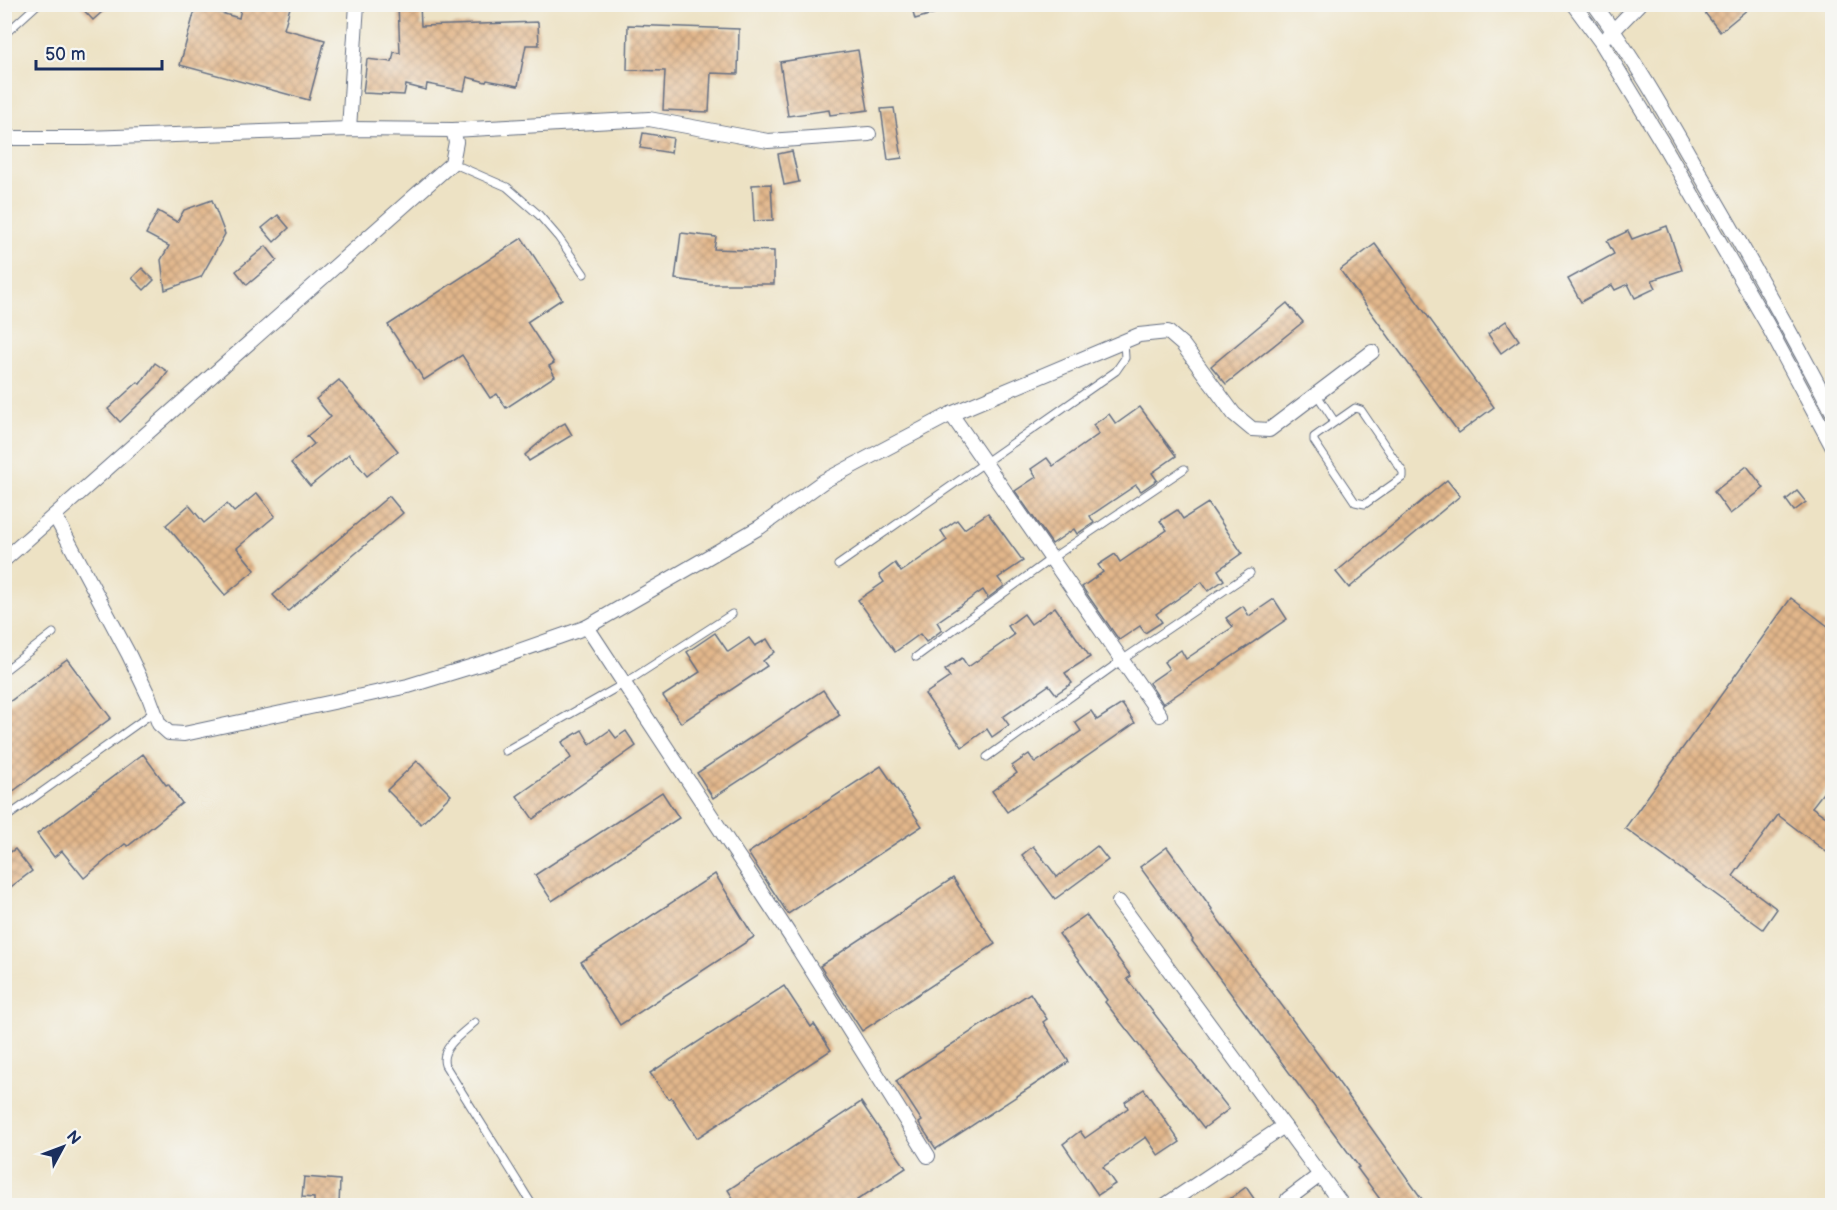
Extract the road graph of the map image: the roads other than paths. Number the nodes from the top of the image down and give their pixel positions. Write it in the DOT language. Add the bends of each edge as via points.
graph roads {
  1 [pos="38,4"];
  2 [pos="357,4"];
  3 [pos="1573,4"];
  4 [pos="1594,4"];
  5 [pos="1639,4"];
  6 [pos="1614,31"];
  7 [pos="4,35"];
  8 [pos="1601,42"];
  9 [pos="349,129"];
  10 [pos="453,130"];
  11 [pos="869,134"];
  12 [pos="4,138"];
  13 [pos="452,163"];
  14 [pos="584,274"];
  15 [pos="1124,342"];
  16 [pos="1372,352"];
  17 [pos="1317,395"];
  18 [pos="1833,411"];
  19 [pos="951,414"];
  20 [pos="1335,422"];
  21 [pos="1833,446"];
  22 [pos="984,462"];
  23 [pos="1184,469"];
  24 [pos="55,516"];
  25 [pos="1052,558"];
  26 [pos="4,560"];
  27 [pos="838,565"];
  28 [pos="1250,573"];
  29 [pos="732,614"];
  30 [pos="587,627"];
  31 [pos="53,633"];
  32 [pos="916,657"];
  33 [pos="1122,660"];
  34 [pos="4,671"];
  35 [pos="625,683"];
  36 [pos="154,712"];
  37 [pos="1160,715"];
  38 [pos="505,751"];
  39 [pos="987,757"];
  40 [pos="4,819"];
  41 [pos="1119,902"];
  42 [pos="475,1022"];
  43 [pos="1284,1126"];
  44 [pos="928,1156"];
  45 [pos="1320,1175"];
  46 [pos="533,1206"];
  47 [pos="1164,1206"];
  48 [pos="1286,1206"];
  49 [pos="1343,1206"];
  1 -- 7 [label="lane"];
  2 -- 9 [label="street"];
  3 -- 8 [label="street"];
  4 -- 6 [label="street"];
  5 -- 6 [label="street"];
  6 -- 8 [label="street"];
  6 -- 18 [label="street" via="1783,316"];
  8 -- 21 [label="street" via="1767,324"];
  9 -- 10 [label="street"];
  9 -- 12 [label="street"];
  10 -- 11 [label="street" via="650,119 768,141"];
  10 -- 13 [label="street" via="456,142"];
  13 -- 14 [label="lane" via="507,187 539,215"];
  13 -- 24 [label="street"];
  15 -- 17 [label="street" via="1168,332 1183,345 1233,414 1252,429 1269,430"];
  15 -- 19 [label="street"];
  15 -- 22 [label="lane" via="1125,358 1116,371"];
  16 -- 17 [label="street"];
  17 -- 20 [label="lane"];
  19 -- 22 [label="street"];
  19 -- 30 [label="street" via="824,481 760,527"];
  20 -- 20 [label="lane" via="1355,408 1361,410 1403,477 1365,504 1355,502 1314,439"];
  22 -- 25 [label="street"];
  22 -- 27 [label="lane"];
  23 -- 25 [label="lane"];
  24 -- 26 [label="street"];
  24 -- 36 [label="street" via="129,655"];
  25 -- 32 [label="lane"];
  25 -- 33 [label="street"];
  28 -- 33 [label="lane"];
  29 -- 35 [label="lane"];
  30 -- 35 [label="street"];
  30 -- 36 [label="street" via="408,686 184,734 168,733"];
  31 -- 34 [label="lane"];
  33 -- 37 [label="street"];
  33 -- 39 [label="lane"];
  35 -- 38 [label="lane"];
  35 -- 44 [label="street"];
  36 -- 40 [label="lane"];
  41 -- 43 [label="street"];
  42 -- 46 [label="lane" via="445,1050 445,1065"];
  43 -- 45 [label="street"];
  43 -- 47 [label="street"];
  45 -- 48 [label="street" via="1288,1199"];
  45 -- 49 [label="street"];
}
